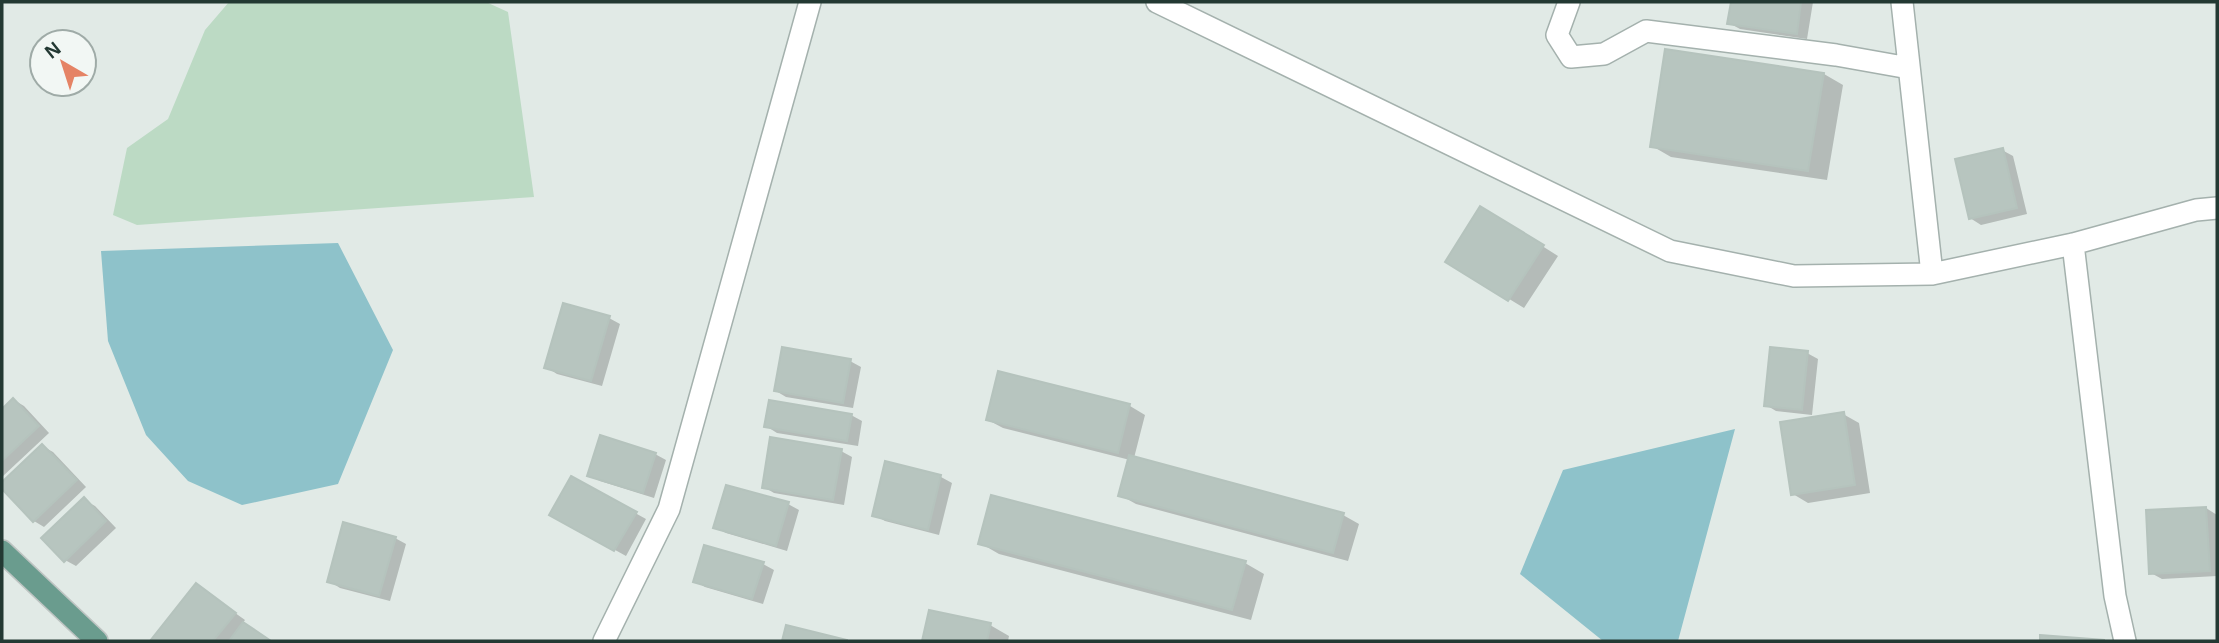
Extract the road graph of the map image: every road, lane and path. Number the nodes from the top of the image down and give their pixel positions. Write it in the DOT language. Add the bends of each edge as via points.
graph roads {
  1 [pos="810,2"];
  2 [pos="1157,2"];
  3 [pos="1569,2"];
  4 [pos="1902,2"];
  5 [pos="1909,68"];
  6 [pos="2217,208"];
  7 [pos="2073,244"];
  8 [pos="1932,274"];
  9 [pos="2,551"];
  10 [pos="97,641"];
  11 [pos="604,641"];
  12 [pos="2125,641"];
  1 -- 11 [label="street" via="669,509"];
  2 -- 8 [label="street" via="1671,251 1794,276"];
  3 -- 5 [label="street" via="1557,35 1571,57 1604,54 1646,31"];
  4 -- 5 [label="street"];
  5 -- 8 [label="street"];
  6 -- 7 [label="street"];
  7 -- 8 [label="street"];
  7 -- 12 [label="street" via="2115,596"];
  9 -- 10 [label="main road"];
}
